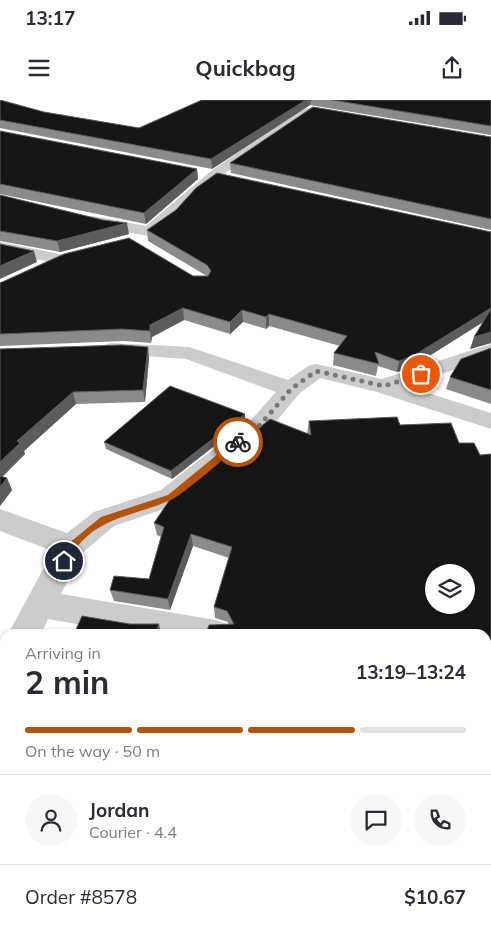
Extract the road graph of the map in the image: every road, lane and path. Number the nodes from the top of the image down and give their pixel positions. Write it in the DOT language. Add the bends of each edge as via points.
graph roads {
  1 [pos="360,118"];
  2 [pos="194,172"];
  3 [pos="214,176"];
  4 [pos="233,180"];
  5 [pos="76,218"];
  6 [pos="0,247"];
  7 [pos="77,255"];
  8 [pos="60,258"];
  9 [pos="34,271"];
  10 [pos="94,350"];
  11 [pos="491,350"];
  12 [pos="384,386"];
  13 [pos="291,389"];
  14 [pos="491,421"];
  15 [pos="0,520"];
  16 [pos="71,546"];
  17 [pos="41,604"];
  18 [pos="27,629"];
  19 [pos="187,629"];
  1 -- 3 [label="street" via="306,111"];
  2 -- 3 [label="street"];
  3 -- 4 [label="street"];
  3 -- 5 [label="street" via="138,241"];
  6 -- 8 [label="street"];
  7 -- 8 [label="street"];
  8 -- 9 [label="street"];
  10 -- 13 [label="street" via="189,353"];
  11 -- 12 [label="street"];
  12 -- 13 [label="street" via="316,371"];
  12 -- 14 [label="street"];
  13 -- 16 [label="street" via="260,425 170,498 104,519"];
  15 -- 16 [label="street"];
  16 -- 17 [label="street"];
  17 -- 18 [label="street"];
  17 -- 19 [label="street"];
}
